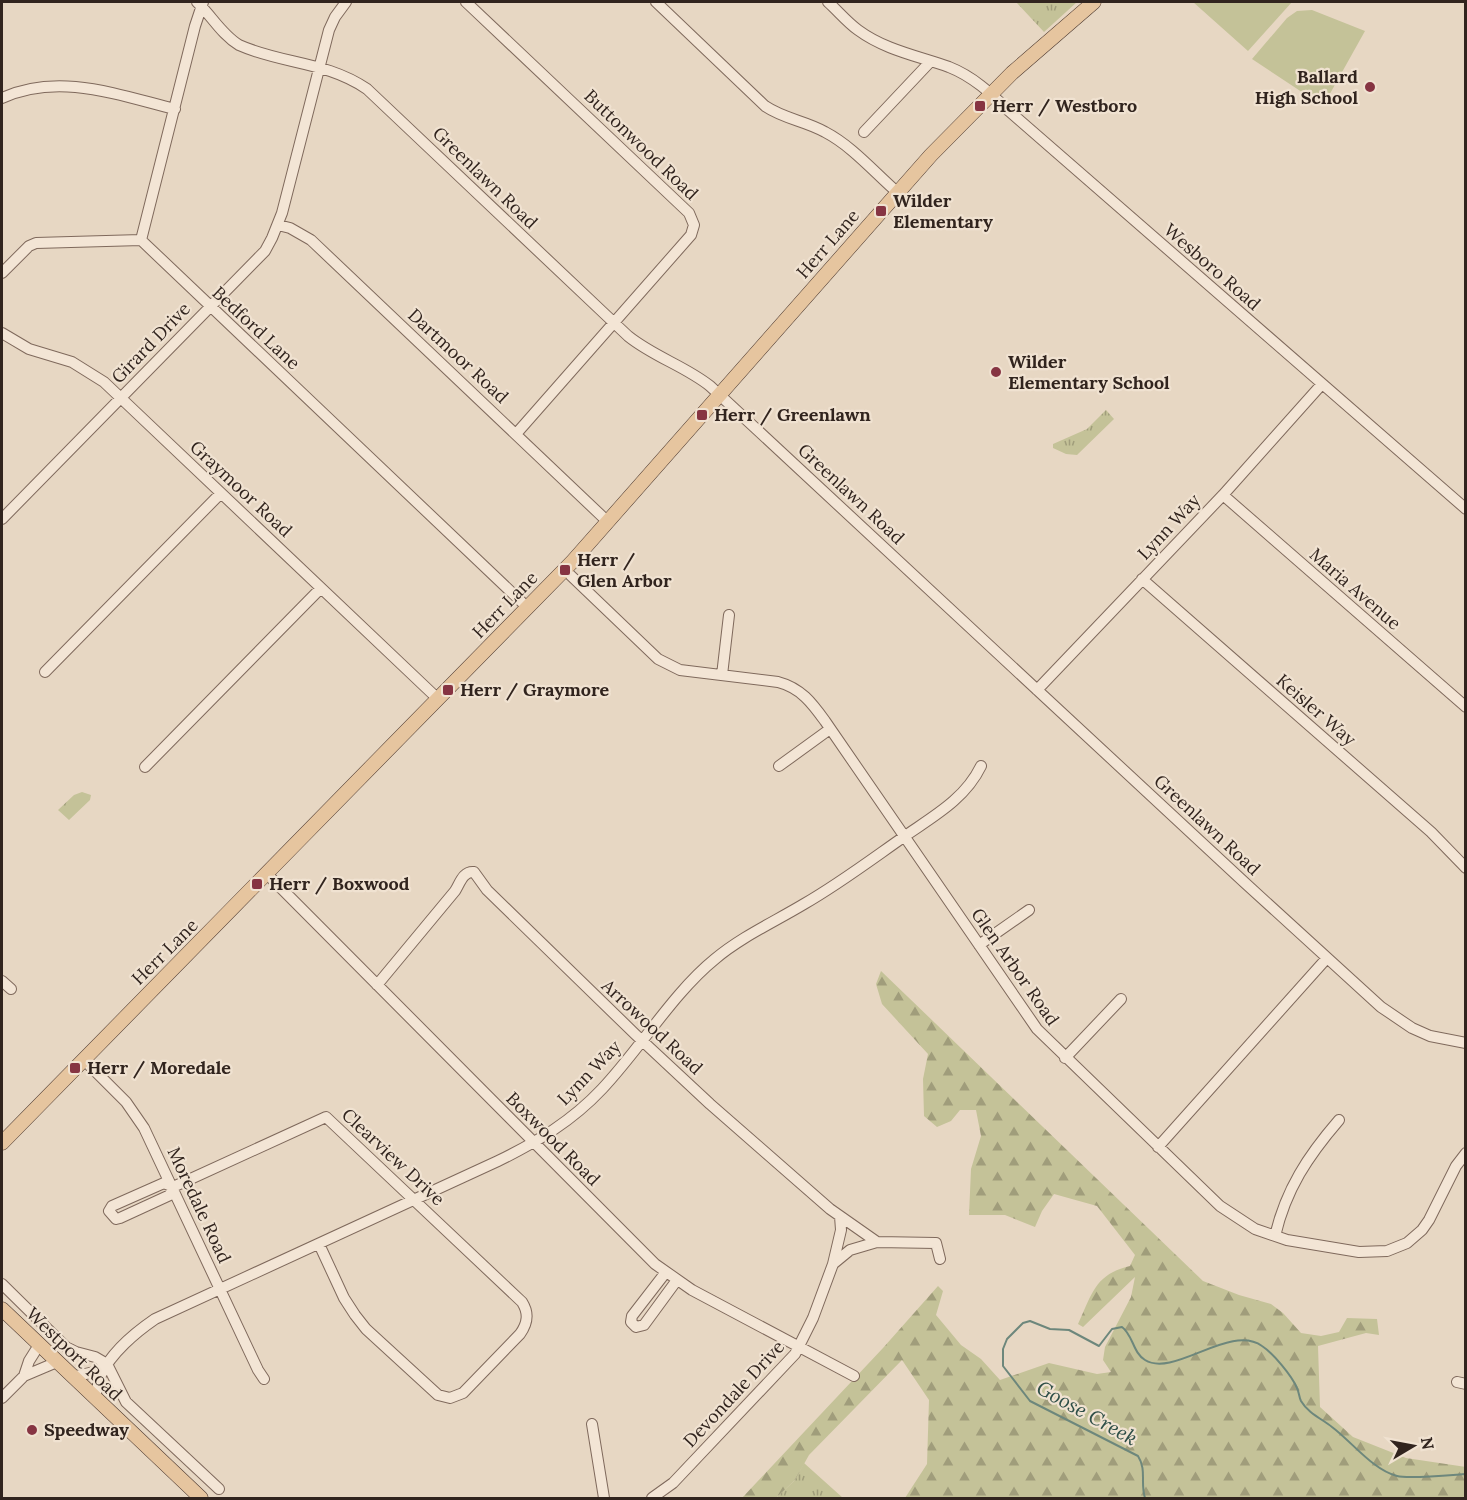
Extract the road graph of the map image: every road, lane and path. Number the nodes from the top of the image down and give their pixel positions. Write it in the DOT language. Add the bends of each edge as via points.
graph roads {
  1 [pos="346,2"];
  2 [pos="466,2"];
  3 [pos="656,2"];
  4 [pos="828,2"];
  5 [pos="1094,2"];
  6 [pos="201,3"];
  7 [pos="930,62"];
  8 [pos="319,67"];
  9 [pos="992,93"];
  10 [pos="2,98"];
  11 [pos="175,109"];
  12 [pos="864,132"];
  13 [pos="897,192"];
  14 [pos="278,225"];
  15 [pos="141,240"];
  16 [pos="2,273"];
  17 [pos="210,307"];
  18 [pos="614,323"];
  19 [pos="2,333"];
  20 [pos="1322,384"];
  21 [pos="720,396"];
  22 [pos="121,398"];
  23 [pos="516,434"];
  24 [pos="221,493"];
  25 [pos="1223,495"];
  26 [pos="1466,509"];
  27 [pos="2,519"];
  28 [pos="608,522"];
  29 [pos="565,570"];
  30 [pos="1142,579"];
  31 [pos="321,588"];
  32 [pos="528,608"];
  33 [pos="729,615"];
  34 [pos="45,672"];
  35 [pos="722,675"];
  36 [pos="1037,690"];
  37 [pos="438,699"];
  38 [pos="1466,707"];
  39 [pos="830,729"];
  40 [pos="779,766"];
  41 [pos="981,766"];
  42 [pos="145,767"];
  43 [pos="904,836"];
  44 [pos="1466,868"];
  45 [pos="267,874"];
  46 [pos="1029,910"];
  47 [pos="979,945"];
  48 [pos="1327,958"];
  49 [pos="2,981"];
  50 [pos="377,985"];
  51 [pos="10,989"];
  52 [pos="1121,999"];
  53 [pos="642,1041"];
  54 [pos="1466,1043"];
  55 [pos="1065,1058"];
  56 [pos="83,1059"];
  57 [pos="1339,1120"];
  58 [pos="2,1143"];
  59 [pos="534,1143"];
  60 [pos="1158,1147"];
  61 [pos="1466,1153"];
  62 [pos="173,1187"];
  63 [pos="414,1200"];
  64 [pos="840,1216"];
  65 [pos="1275,1236"];
  66 [pos="877,1242"];
  67 [pos="319,1244"];
  68 [pos="940,1259"];
  69 [pos="833,1264"];
  70 [pos="666,1272"];
  71 [pos="677,1280"];
  72 [pos="2,1284"];
  73 [pos="220,1289"];
  74 [pos="2,1309"];
  75 [pos="39,1345"];
  76 [pos="799,1347"];
  77 [pos="57,1362"];
  78 [pos="107,1364"];
  79 [pos="24,1376"];
  80 [pos="854,1376"];
  81 [pos="72,1377"];
  82 [pos="264,1379"];
  83 [pos="2,1398"];
  84 [pos="95,1398"];
  85 [pos="592,1424"];
  86 [pos="219,1489"];
  87 [pos="201,1498"];
  88 [pos="604,1498"];
  89 [pos="652,1498"];
  1 -- 8 [label="street, Girard Drive" via="328,30"];
  2 -- 18 [label="street, Buttonwood Road" via="693,219 691,235"];
  3 -- 13 [label="street" via="765,106 835,137"];
  4 -- 7 [label="street, Wesboro Road" via="858,30"];
  5 -- 9 [label="main road, Herr Lane"];
  6 -- 8 [label="street, Greenlawn Road" via="239,45"];
  6 -- 11 [label="street"];
  7 -- 9 [label="street, Wesboro Road" via="973,79"];
  7 -- 12 [label="street"];
  8 -- 14 [label="street, Girard Drive"];
  8 -- 18 [label="street, Greenlawn Road" via="367,89"];
  9 -- 13 [label="main road, Herr Lane"];
  9 -- 20 [label="street, Wesboro Road"];
  10 -- 11 [label="street" via="28,89 79,86"];
  11 -- 15 [label="street"];
  13 -- 21 [label="main road, Herr Lane"];
  14 -- 17 [label="street, Girard Drive" via="265,250"];
  14 -- 23 [label="street, Dartmoor Road" via="311,240"];
  15 -- 16 [label="street" via="36,243"];
  15 -- 17 [label="street, Bedford Lane"];
  17 -- 22 [label="street, Girard Drive"];
  17 -- 32 [label="street, Bedford Lane"];
  18 -- 21 [label="street, Greenlawn Road" via="637,344 696,375"];
  18 -- 23 [label="street, Buttonwood Road"];
  19 -- 22 [label="street, Graymoor Road" via="29,349 88,370"];
  20 -- 25 [label="street, Lynn Way"];
  20 -- 26 [label="street, Wesboro Road"];
  21 -- 28 [label="main road, Herr Lane"];
  21 -- 36 [label="street, Greenlawn Road"];
  22 -- 24 [label="street, Graymoor Road"];
  22 -- 27 [label="street, Girard Drive"];
  23 -- 28 [label="street, Dartmoor Road"];
  24 -- 31 [label="street, Graymoor Road"];
  24 -- 34 [label="street"];
  25 -- 30 [label="street, Lynn Way"];
  25 -- 38 [label="street, Maria Avenue"];
  28 -- 29 [label="main road, Herr Lane"];
  29 -- 32 [label="main road, Herr Lane"];
  29 -- 35 [label="street, Glen Arbor Road" via="663,663 680,670"];
  30 -- 36 [label="street, Lynn Way"];
  30 -- 44 [label="street, Keisler Way" via="1431,832"];
  31 -- 37 [label="street, Graymoor Road"];
  31 -- 42 [label="street"];
  32 -- 37 [label="main road, Herr Lane"];
  33 -- 35 [label="street"];
  35 -- 39 [label="street, Glen Arbor Road" via="791,686 811,701"];
  36 -- 48 [label="street, Greenlawn Road"];
  37 -- 45 [label="main road, Herr Lane"];
  39 -- 40 [label="street"];
  39 -- 43 [label="street, Glen Arbor Road"];
  41 -- 43 [label="street, Lynn Way" via="957,799"];
  43 -- 47 [label="street, Glen Arbor Road"];
  43 -- 53 [label="street, Lynn Way" via="819,895 715,958"];
  45 -- 50 [label="street, Boxwood Road"];
  45 -- 56 [label="main road, Herr Lane"];
  46 -- 47 [label="street"];
  47 -- 55 [label="street, Glen Arbor Road" via="1037,1029"];
  48 -- 54 [label="street, Greenlawn Road" via="1395,1018 1431,1036"];
  48 -- 60 [label="street"];
  49 -- 51 [label="street"];
  50 -- 53 [label="street, Arrowood Road" via="455,891 464,874 474,872 487,890"];
  50 -- 59 [label="street, Boxwood Road"];
  52 -- 55 [label="street"];
  53 -- 59 [label="street, Lynn Way" via="584,1107"];
  53 -- 64 [label="street, Arrowood Road"];
  55 -- 60 [label="street, Glen Arbor Road"];
  56 -- 58 [label="main road, Herr Lane"];
  56 -- 62 [label="street, Moredale Road" via="138,1117"];
  57 -- 65 [label="street" via="1298,1173"];
  59 -- 63 [label="street, Lynn Way"];
  59 -- 70 [label="street, Boxwood Road"];
  60 -- 65 [label="street, Glen Arbor Road" via="1220,1206 1239,1220"];
  61 -- 65 [label="street, Glen Arbor Road" via="1429,1220 1413,1239 1401,1246 1359,1252"];
  62 -- 62 [label="street" via="171,1195 120,1218 110,1214 112,1206 143,1192 164,1183"];
  62 -- 63 [label="street, Clearview Drive" via="326,1117"];
  62 -- 73 [label="street, Moredale Road"];
  63 -- 67 [label="street, Lynn Way"];
  63 -- 67 [label="street, Clearview Drive" via="522,1302 527,1316 520,1334 457,1396 443,1397 431,1390 361,1322 344,1298"];
  64 -- 66 [label="street, Arrowood Road"];
  64 -- 69 [label="street, Devondale Drive" via="841,1230"];
  66 -- 68 [label="street" via="933,1242 938,1245"];
  66 -- 69 [label="street" via="850,1250"];
  67 -- 73 [label="street, Lynn Way"];
  69 -- 76 [label="street, Devondale Drive"];
  70 -- 71 [label="street, Boxwood Road"];
  70 -- 71 [label="street" via="632,1316 633,1325 644,1325"];
  71 -- 76 [label="street, Boxwood Road"];
  72 -- 78 [label="street" via="66,1347"];
  73 -- 78 [label="street, Lynn Way" via="149,1323"];
  73 -- 82 [label="street, Moredale Road"];
  74 -- 75 [label="main road, Westport Road"];
  75 -- 77 [label="main road, Westport Road"];
  75 -- 79 [label="street"];
  76 -- 80 [label="street, Boxwood Road"];
  76 -- 89 [label="street, Devondale Drive" via="717,1438 673,1483"];
  77 -- 79 [label="street"];
  77 -- 81 [label="main road, Westport Road"];
  78 -- 81 [label="street, Lynn Way"];
  78 -- 84 [label="street, Lynn Way"];
  78 -- 86 [label="street" via="126,1402"];
  79 -- 83 [label="street"];
  81 -- 84 [label="main road, Westport Road"];
  84 -- 87 [label="main road, Westport Road"];
  85 -- 88 [label="street"];
}
